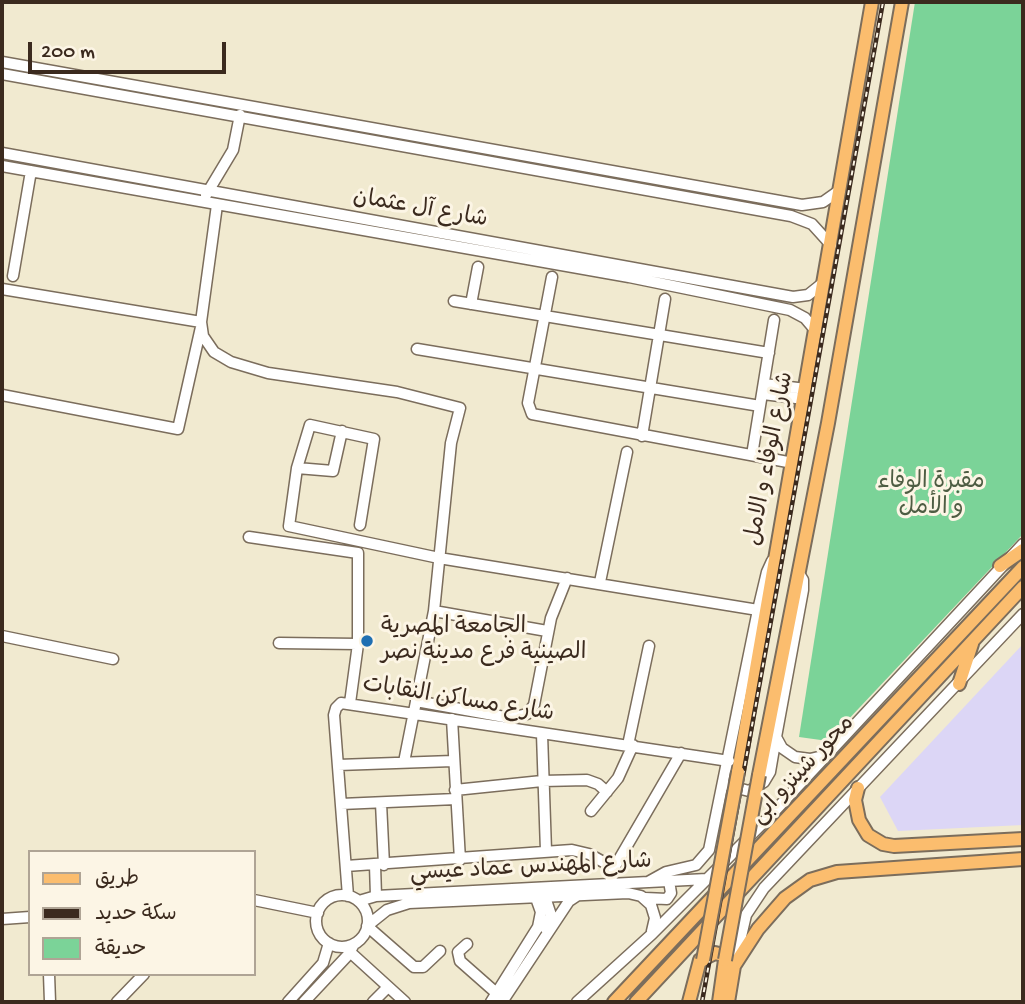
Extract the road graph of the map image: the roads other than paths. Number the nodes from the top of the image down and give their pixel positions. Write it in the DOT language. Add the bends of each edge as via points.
graph roads {
  1 [pos="872,2"];
  2 [pos="902,2"];
  3 [pos="2,62"];
  4 [pos="2,74"];
  5 [pos="240,115"];
  6 [pos="369,125"];
  7 [pos="367,138"];
  8 [pos="2,153"];
  9 [pos="2,166"];
  10 [pos="31,171"];
  11 [pos="841,189"];
  12 [pos="207,191"];
  13 [pos="205,203"];
  14 [pos="217,205"];
  15 [pos="809,205"];
  16 [pos="806,221"];
  17 [pos="831,246"];
  18 [pos="478,267"];
  19 [pos="13,276"];
  20 [pos="552,277"];
  21 [pos="826,280"];
  22 [pos="2,289"];
  23 [pos="798,298"];
  24 [pos="665,299"];
  25 [pos="454,301"];
  26 [pos="471,304"];
  27 [pos="796,312"];
  28 [pos="546,315"];
  29 [pos="774,320"];
  30 [pos="201,324"];
  31 [pos="817,331"];
  32 [pos="659,334"];
  33 [pos="417,349"];
  34 [pos="769,353"];
  35 [pos="536,369"];
  36 [pos="650,387"];
  37 [pos="763,389"];
  38 [pos="805,394"];
  39 [pos="2,395"];
  40 [pos="760,406"];
  41 [pos="342,431"];
  42 [pos="642,436"];
  43 [pos="627,452"];
  44 [pos="752,455"];
  45 [pos="793,463"];
  46 [pos="297,468"];
  47 [pos="360,525"];
  48 [pos="289,526"];
  49 [pos="249,537"];
  50 [pos="286,542"];
  51 [pos="1023,544"];
  52 [pos="1023,550"];
  53 [pos="778,556"];
  54 [pos="439,558"];
  55 [pos="1000,566"];
  56 [pos="1023,567"];
  57 [pos="798,572"];
  58 [pos="567,578"];
  59 [pos="600,582"];
  60 [pos="1023,587"];
  61 [pos="758,610"];
  62 [pos="434,611"];
  63 [pos="1023,614"];
  64 [pos="547,631"];
  65 [pos="2,636"];
  66 [pos="974,639"];
  67 [pos="279,643"];
  68 [pos="358,644"];
  69 [pos="649,646"];
  70 [pos="113,659"];
  71 [pos="959,684"];
  72 [pos="416,701"];
  73 [pos="350,703"];
  74 [pos="413,712"];
  75 [pos="452,719"];
  76 [pos="542,734"];
  77 [pos="776,737"];
  78 [pos="631,745"];
  79 [pos="681,752"];
  80 [pos="828,755"];
  81 [pos="453,761"];
  82 [pos="729,761"];
  83 [pos="404,762"];
  84 [pos="338,765"];
  85 [pos="725,780"];
  86 [pos="542,781"];
  87 [pos="858,788"];
  88 [pos="607,792"];
  89 [pos="456,794"];
  90 [pos="381,803"];
  91 [pos="341,804"];
  92 [pos="591,811"];
  93 [pos="1023,839"];
  94 [pos="938,844"];
  95 [pos="546,852"];
  96 [pos="1023,859"];
  97 [pos="460,860"];
  98 [pos="939,863"];
  99 [pos="380,865"];
  100 [pos="346,866"];
  101 [pos="614,867"];
  102 [pos="707,880"];
  103 [pos="669,881"];
  104 [pos="648,882"];
  105 [pos="610,884"];
  106 [pos="579,895"];
  107 [pos="348,896"];
  108 [pos="376,896"];
  109 [pos="540,897"];
  110 [pos="645,898"];
  111 [pos="359,901"];
  112 [pos="256,903"];
  113 [pos="28,915"];
  114 [pos="2,917"];
  115 [pos="317,918"];
  116 [pos="367,926"];
  117 [pos="652,934"];
  118 [pos="543,940"];
  119 [pos="329,943"];
  120 [pos="467,944"];
  121 [pos="352,948"];
  122 [pos="440,951"];
  123 [pos="729,963"];
  124 [pos="662,974"];
  125 [pos="49,976"];
  126 [pos="142,976"];
  127 [pos="388,987"];
  128 [pos="499,999"];
  129 [pos="50,1002"];
  130 [pos="117,1002"];
  131 [pos="288,1002"];
  132 [pos="305,1002"];
  133 [pos="373,1002"];
  134 [pos="405,1002"];
  135 [pos="576,1002"];
  136 [pos="614,1002"];
  137 [pos="636,1002"];
  138 [pos="648,1002"];
  139 [pos="689,1002"];
  140 [pos="696,1002"];
  141 [pos="719,1002"];
  142 [pos="728,1002"];
  1 -- 11 [label="main road, شارع الوفاء و الامل"];
  2 -- 57 [label="main road"];
  3 -- 6 [label="street"];
  4 -- 5 [label="street"];
  5 -- 7 [label="street"];
  5 -- 12 [label="street" via="233,150"];
  6 -- 7 [label="street"];
  6 -- 15 [label="street"];
  7 -- 16 [label="street"];
  8 -- 12 [label="street, شارع آل عثمان"];
  9 -- 10 [label="street, شارع آل عثمان"];
  10 -- 13 [label="street, شارع آل عثمان"];
  10 -- 19 [label="street"];
  11 -- 15 [label="street" via="829,199"];
  11 -- 17 [label="main road, شارع الوفاء و الامل"];
  12 -- 13 [label="street"];
  12 -- 23 [label="street, شارع آل عثمان"];
  13 -- 14 [label="street, شارع آل عثمان"];
  14 -- 27 [label="street, شارع آل عثمان" via="629,277"];
  14 -- 30 [label="street"];
  15 -- 16 [label="street" via="812,213"];
  16 -- 17 [label="street"];
  17 -- 21 [label="main road, شارع الوفاء و الامل"];
  18 -- 26 [label="street"];
  20 -- 28 [label="street"];
  21 -- 23 [label="street"];
  21 -- 31 [label="main road, شارع الوفاء و الامل"];
  22 -- 30 [label="street"];
  23 -- 27 [label="street"];
  24 -- 32 [label="street"];
  25 -- 26 [label="street"];
  26 -- 28 [label="street"];
  27 -- 31 [label="street"];
  28 -- 32 [label="street"];
  28 -- 35 [label="street"];
  29 -- 34 [label="street"];
  30 -- 39 [label="street" via="178,429"];
  30 -- 54 [label="street" via="208,345 231,362 268,373 373,387 459,407"];
  31 -- 38 [label="main road, شارع الوفاء و الامل"];
  32 -- 34 [label="street"];
  32 -- 36 [label="street"];
  33 -- 35 [label="street"];
  34 -- 37 [label="street"];
  35 -- 36 [label="street"];
  35 -- 42 [label="street" via="528,402 536,417"];
  36 -- 40 [label="street"];
  36 -- 42 [label="street"];
  37 -- 38 [label="street"];
  37 -- 40 [label="street"];
  38 -- 45 [label="main road, شارع الوفاء و الامل"];
  40 -- 44 [label="street"];
  41 -- 46 [label="street" via="333,471"];
  41 -- 46 [label="street" via="310,425"];
  41 -- 47 [label="street" via="375,443"];
  42 -- 44 [label="street"];
  43 -- 59 [label="street"];
  44 -- 45 [label="street"];
  45 -- 53 [label="main road, شارع الوفاء و الامل"];
  46 -- 48 [label="street"];
  48 -- 50 [label="street"];
  48 -- 54 [label="street"];
  49 -- 50 [label="street"];
  50 -- 68 [label="street" via="358,553"];
  51 -- 55 [label="street"];
  52 -- 55 [label="main road"];
  53 -- 61 [label="street, شارع الوفاء و الامل" via="768,567"];
  53 -- 140 [label="main road, bridge"];
  54 -- 58 [label="street"];
  54 -- 62 [label="street"];
  55 -- 80 [label="street"];
  56 -- 136 [label="main road, محور شينزو ابى"];
  57 -- 77 [label="street" via="804,585"];
  57 -- 123 [label="main road, bridge"];
  58 -- 59 [label="street"];
  58 -- 64 [label="street"];
  59 -- 61 [label="street"];
  60 -- 66 [label="main road, محور شينزو ابى"];
  61 -- 82 [label="street, شارع الوفاء و الامل"];
  62 -- 64 [label="street"];
  62 -- 72 [label="street"];
  63 -- 71 [label="street"];
  64 -- 72 [label="street" via="534,705 522,717"];
  65 -- 70 [label="street"];
  66 -- 71 [label="main road"];
  66 -- 124 [label="main road, محور شينزو ابى"];
  67 -- 68 [label="street"];
  68 -- 73 [label="street"];
  69 -- 78 [label="street"];
  71 -- 87 [label="street"];
  72 -- 74 [label="street"];
  73 -- 74 [label="street, شارع مساكن النقابات"];
  73 -- 84 [label="street, شارع مساكن النقابات" via="341,703 334,711"];
  74 -- 75 [label="street, شارع مساكن النقابات"];
  74 -- 83 [label="street"];
  75 -- 76 [label="street, شارع مساكن النقابات"];
  75 -- 81 [label="street"];
  76 -- 78 [label="street, شارع مساكن النقابات"];
  76 -- 86 [label="street"];
  77 -- 80 [label="street" via="795,757"];
  77 -- 85 [label="street" via="770,772 760,786 737,790"];
  78 -- 79 [label="street, شارع مساكن النقابات"];
  78 -- 88 [label="street"];
  79 -- 82 [label="street, شارع مساكن النقابات"];
  79 -- 101 [label="street"];
  80 -- 102 [label="street"];
  81 -- 83 [label="street"];
  81 -- 89 [label="street"];
  82 -- 85 [label="street, شارع الوفاء و الامل"];
  83 -- 84 [label="street"];
  84 -- 91 [label="street, شارع مساكن النقابات"];
  85 -- 104 [label="street, شارع الوفاء و الامل" via="713,841 704,859"];
  86 -- 88 [label="street" via="593,781"];
  86 -- 89 [label="street"];
  86 -- 95 [label="street"];
  87 -- 94 [label="main road" via="857,814 873,839 894,846"];
  87 -- 123 [label="street" via="764,888 746,915"];
  88 -- 92 [label="street"];
  89 -- 90 [label="street"];
  89 -- 97 [label="street"];
  90 -- 91 [label="street"];
  90 -- 99 [label="street"];
  91 -- 100 [label="street, شارع مساكن النقابات"];
  93 -- 94 [label="main road"];
  94 -- 98 [label="main road"];
  95 -- 97 [label="street"];
  95 -- 101 [label="street" via="582,852"];
  96 -- 98 [label="main road"];
  97 -- 99 [label="street"];
  98 -- 123 [label="main road" via="837,872 810,880 785,898"];
  99 -- 100 [label="street"];
  99 -- 108 [label="street"];
  100 -- 107 [label="street, شارع مساكن النقابات"];
  101 -- 105 [label="street"];
  102 -- 103 [label="street, شارع المهندس عماد عيسي"];
  102 -- 117 [label="street"];
  103 -- 104 [label="street, شارع المهندس عماد عيسي"];
  103 -- 110 [label="street" via="667,899"];
  104 -- 105 [label="street, شارع المهندس عماد عيسي"];
  105 -- 108 [label="street, شارع المهندس عماد عيسي"];
  106 -- 109 [label="street, شارع المهندس عماد عيسي"];
  106 -- 110 [label="street, شارع المهندس عماد عيسي" via="632,893"];
  106 -- 118 [label="street" via="569,901"];
  107 -- 111 [label="street"];
  107 -- 115 [label="street" via="330,899"];
  108 -- 111 [label="street, شارع المهندس عماد عيسي"];
  109 -- 116 [label="street, شارع المهندس عماد عيسي" via="402,905"];
  109 -- 118 [label="street" via="551,915"];
  109 -- 128 [label="street" via="538,927"];
  110 -- 117 [label="street, شارع المهندس عماد عيسي" via="654,914"];
  111 -- 116 [label="street"];
  112 -- 115 [label="street"];
  113 -- 114 [label="street"];
  115 -- 119 [label="street" via="321,936"];
  116 -- 121 [label="street"];
  116 -- 122 [label="street" via="414,967 424,967"];
  117 -- 135 [label="street"];
  118 -- 128 [label="street"];
  119 -- 121 [label="street"];
  119 -- 131 [label="street" via="323,963"];
  120 -- 128 [label="street" via="458,952 460,961"];
  121 -- 127 [label="street"];
  121 -- 132 [label="street"];
  123 -- 139 [label="main road" via="715,953 700,960"];
  123 -- 141 [label="main road"];
  123 -- 142 [label="main road"];
  124 -- 137 [label="main road, محور شينزو ابى"];
  124 -- 138 [label="main road"];
  125 -- 129 [label="street"];
  126 -- 130 [label="street"];
  127 -- 133 [label="street"];
  127 -- 134 [label="street"];
}
